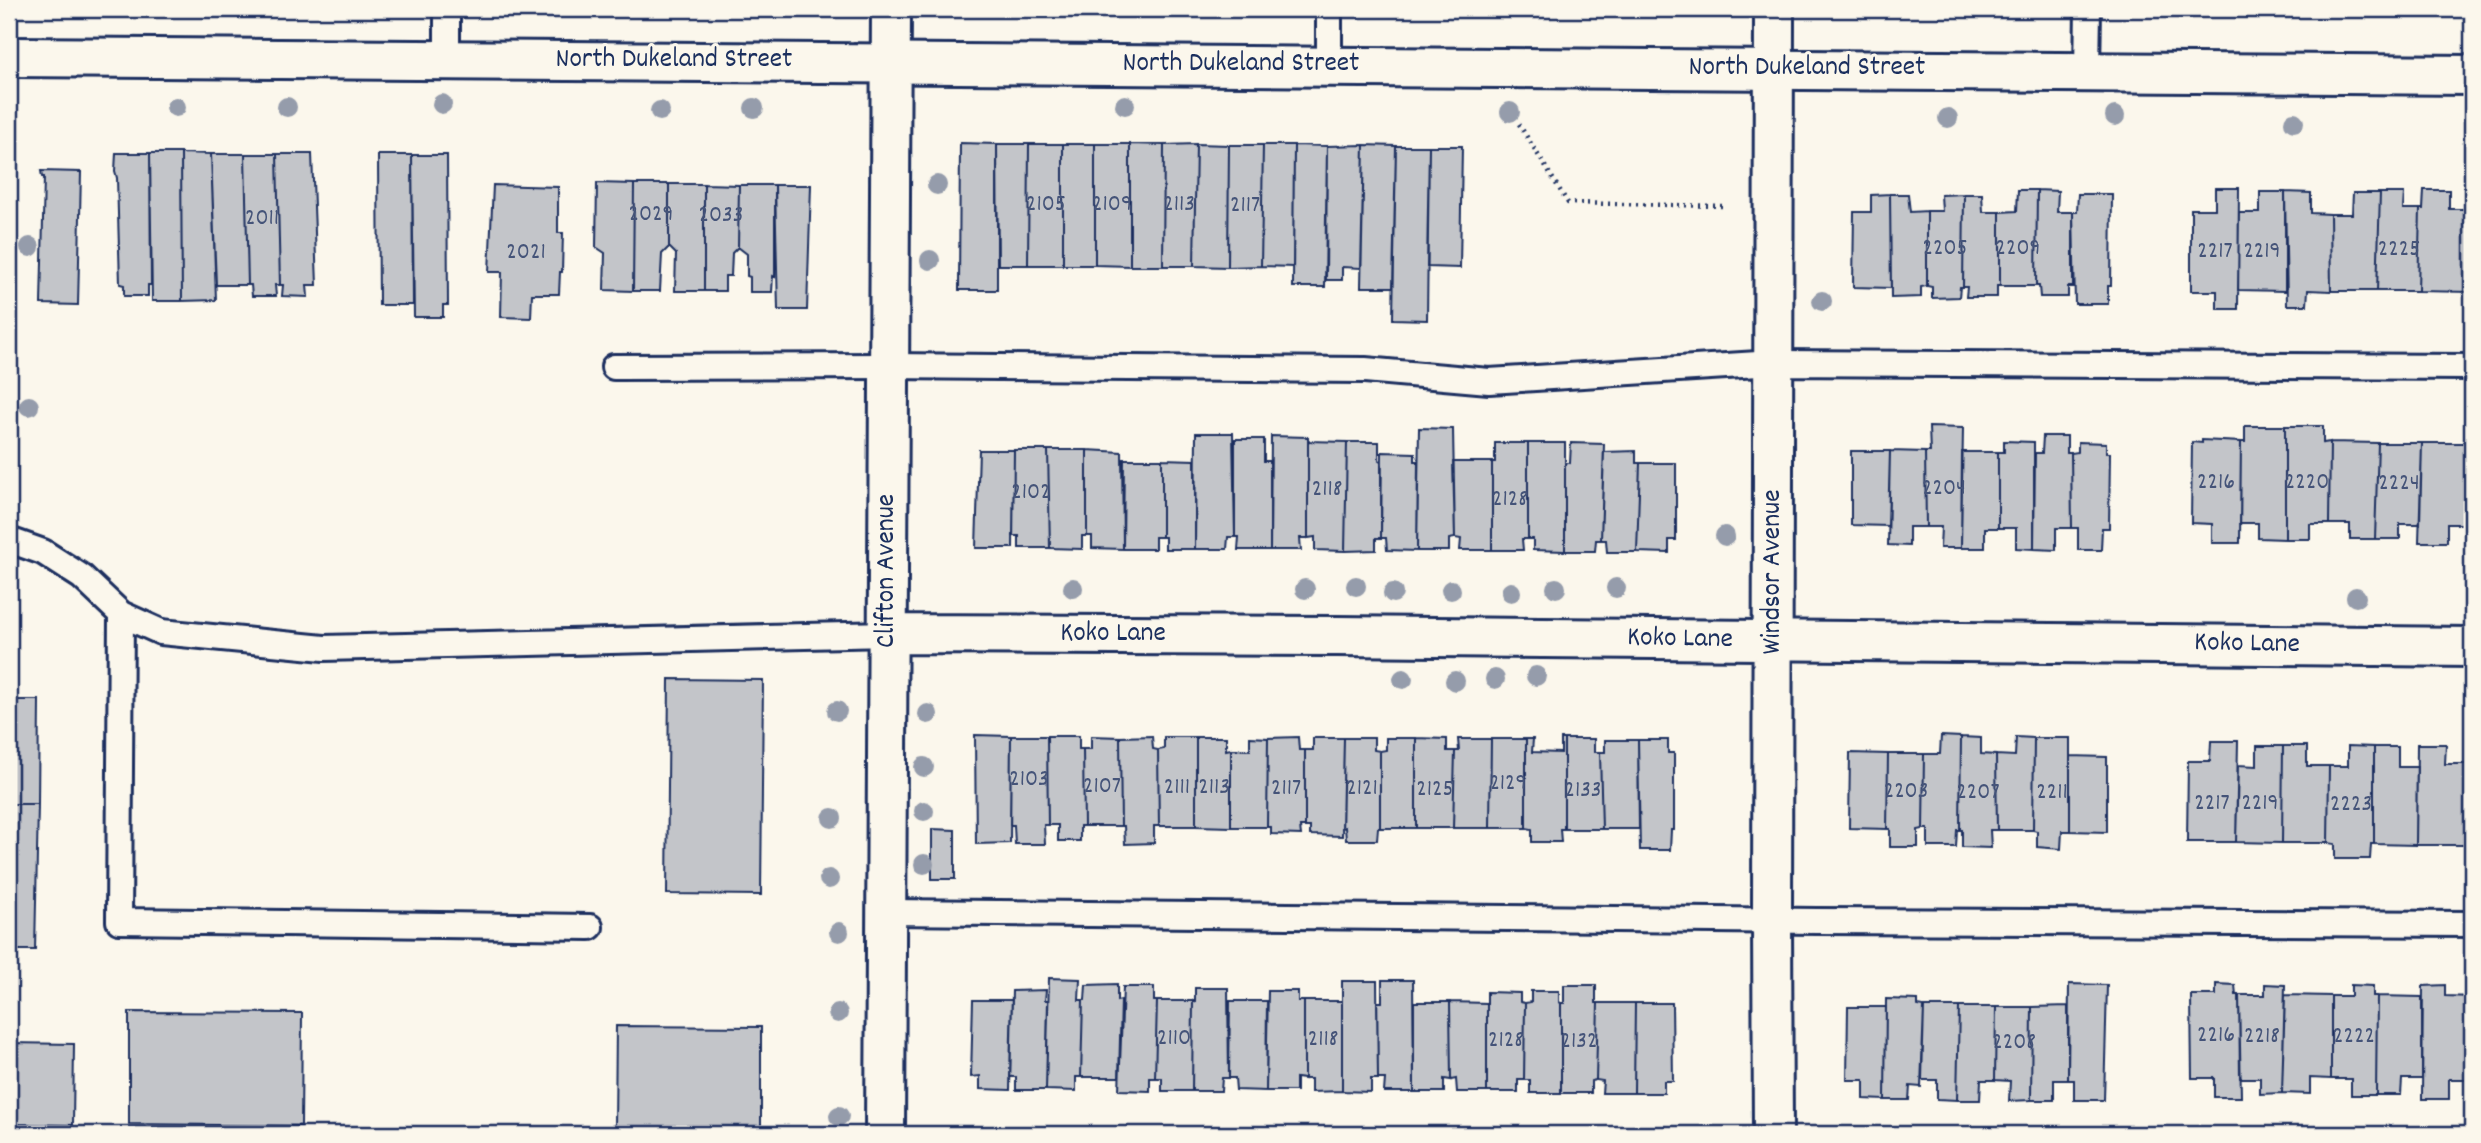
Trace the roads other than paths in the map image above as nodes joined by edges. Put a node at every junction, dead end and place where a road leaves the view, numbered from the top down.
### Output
1 (447, 9) edge
2 (891, 9) edge
3 (1329, 9) edge
4 (1774, 9) edge
5 (2088, 9) edge
6 (9, 57) edge
7 (447, 60) junction
8 (890, 62) junction
9 (1329, 65) junction
10 (1774, 68) junction
11 (2087, 71) junction
12 (2472, 75) edge
13 (1774, 363) junction
14 (889, 366) junction
15 (614, 367) dead end
16 (2472, 367) edge
17 (9, 540) edge
18 (121, 614) junction
19 (888, 634) junction
20 (1774, 640) junction
21 (2472, 647) edge
22 (886, 912) junction
23 (1772, 921) junction
24 (2472, 925) edge
25 (590, 927) dead end
26 (886, 1134) edge
27 (1773, 1134) edge

1 - 7 lane
2 - 8 street, Clifton Avenue
3 - 9 lane
4 - 10 street, Windsor Avenue
5 - 11 lane
6 - 7 street, North Dukeland Street
7 - 8 street, North Dukeland Street
8 - 9 street, North Dukeland Street
8 - 14 street, Clifton Avenue
9 - 10 street, North Dukeland Street
10 - 11 street, North Dukeland Street
10 - 13 street, Windsor Avenue
11 - 12 street, North Dukeland Street
13 - 14 lane
13 - 16 lane
13 - 20 street, Windsor Avenue
14 - 15 lane
14 - 19 street, Clifton Avenue
17 - 18 lane
18 - 19 lane
18 - 25 lane
19 - 20 street, Koko Lane
19 - 22 street, Clifton Avenue
20 - 21 street, Koko Lane
20 - 23 street, Windsor Avenue
22 - 23 lane
22 - 26 street, Clifton Avenue
23 - 24 lane
23 - 27 street, Windsor Avenue

